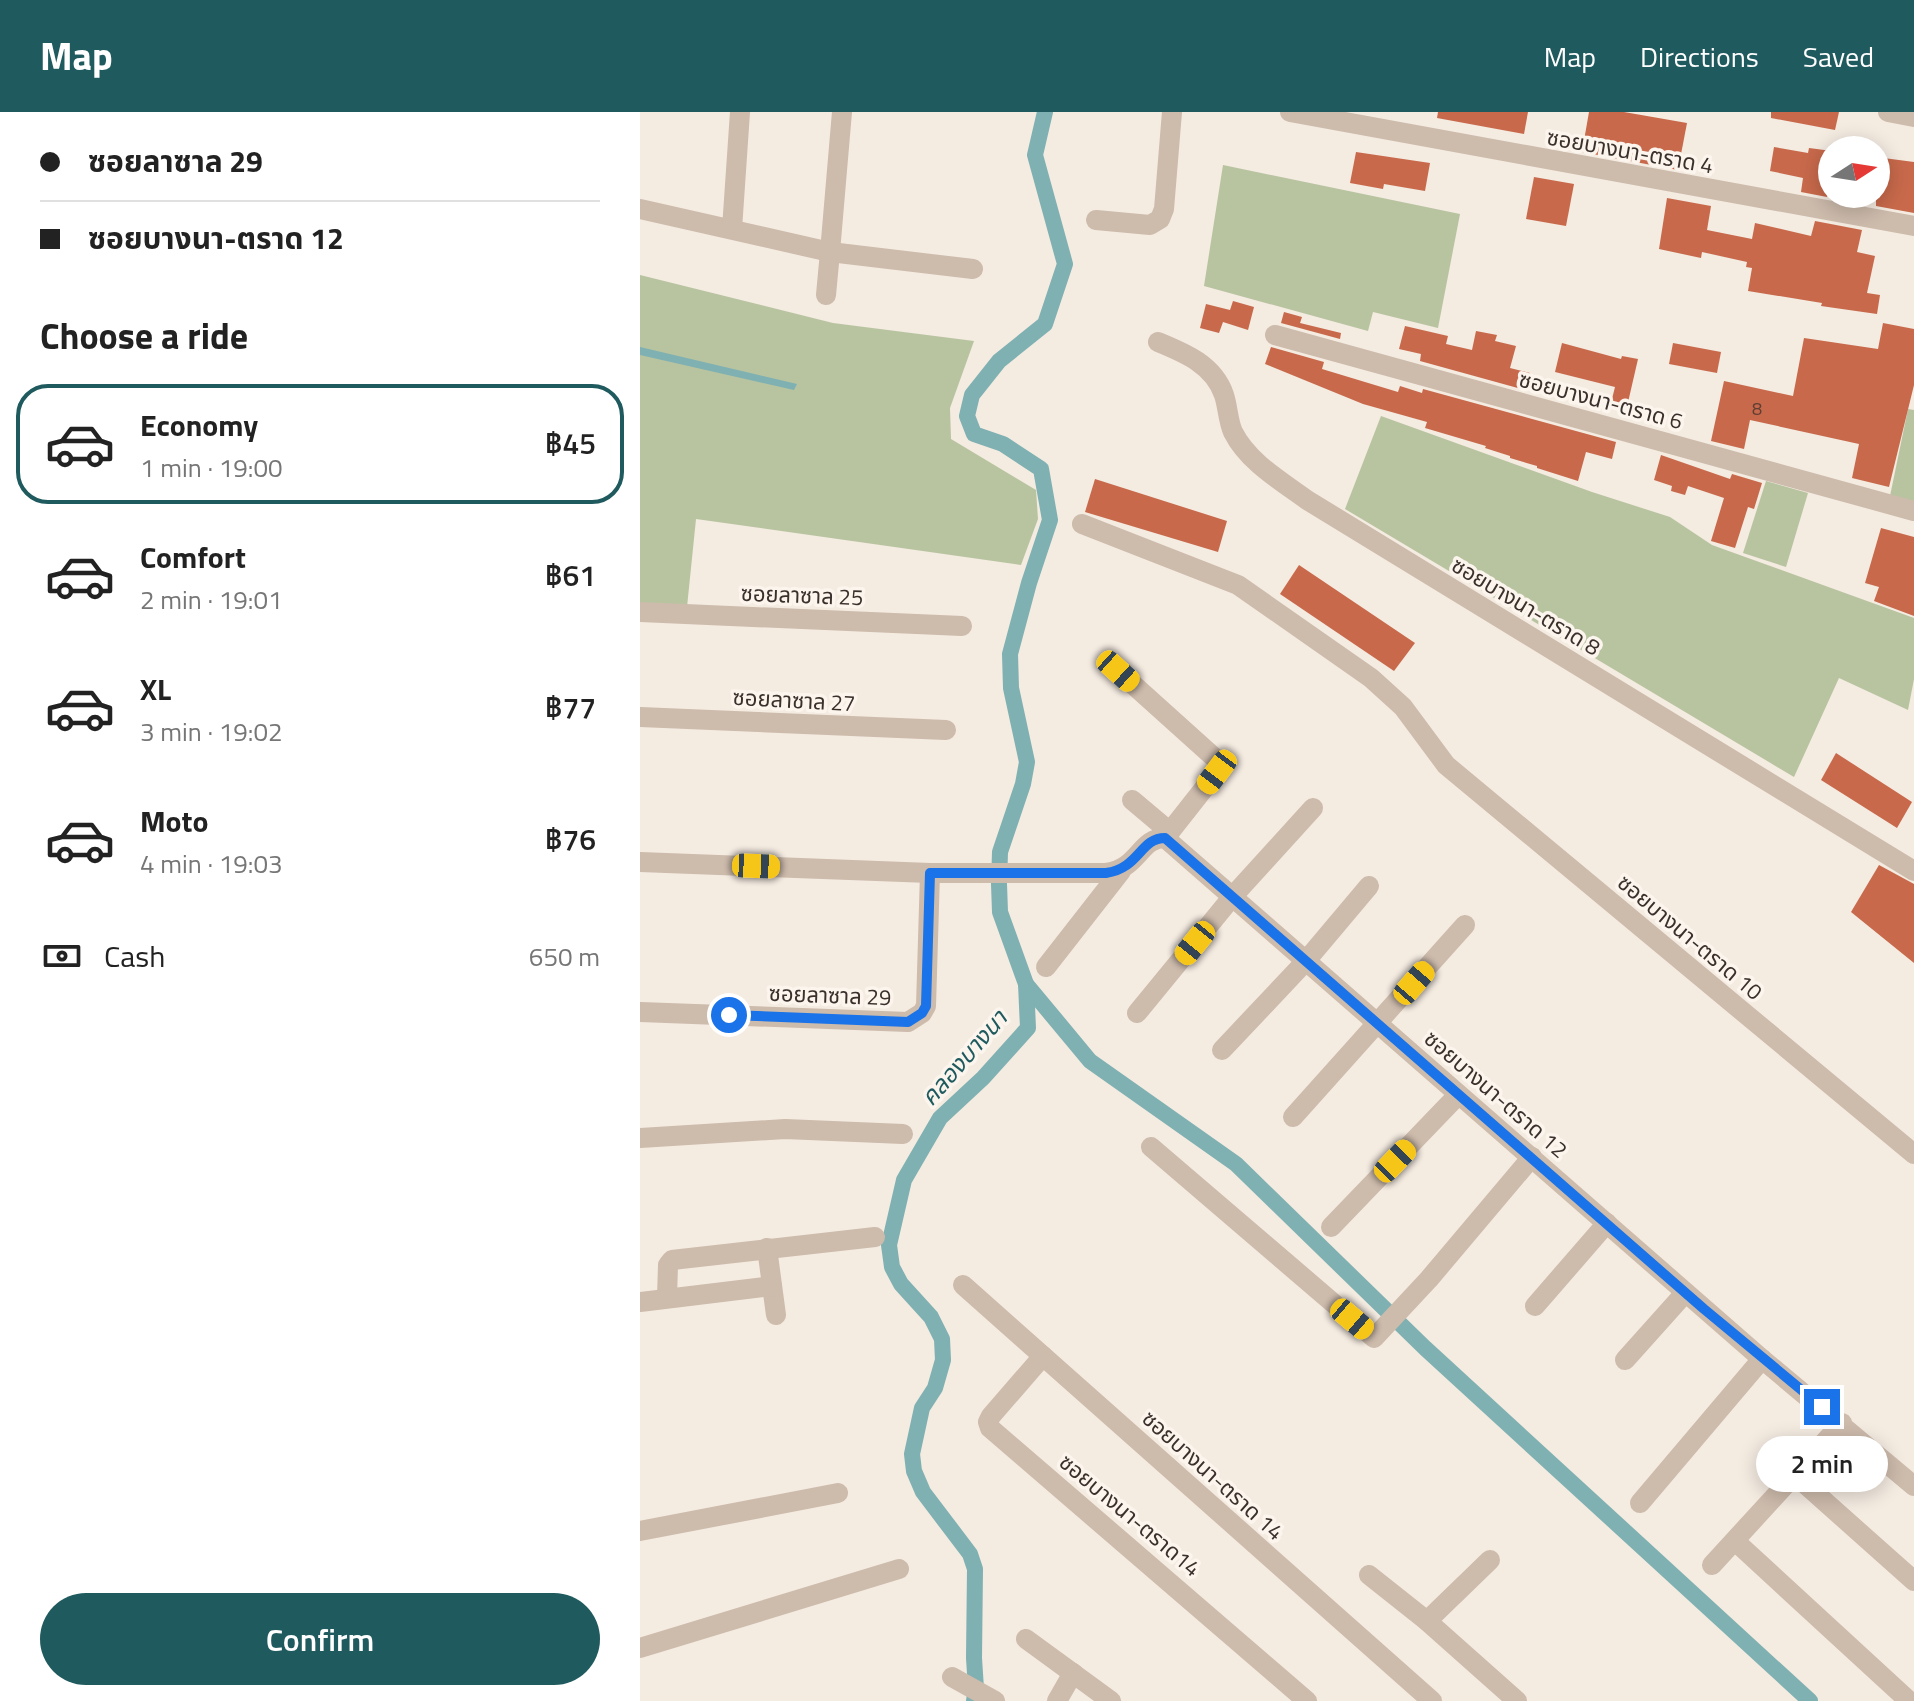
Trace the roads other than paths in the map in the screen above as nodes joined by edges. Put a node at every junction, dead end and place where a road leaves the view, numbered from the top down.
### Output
1 (740, 112) edge
2 (842, 112) edge
3 (1172, 112) edge
4 (1290, 112) edge
5 (1888, 112) edge
6 (1914, 117) edge
7 (640, 209) edge
8 (1096, 220) dead end
9 (1914, 226) edge
10 (732, 229) junction
11 (830, 252) junction
12 (973, 269) dead end
13 (826, 295) dead end
14 (1275, 335) dead end
15 (1158, 342) dead end
16 (1914, 511) edge
17 (1082, 524) dead end
18 (640, 612) edge
19 (962, 626) dead end
20 (1118, 671) dead end
21 (640, 717) edge
22 (946, 730) dead end
23 (1132, 800) dead end
24 (1313, 808) dead end
25 (1168, 835) junction
26 (640, 862) edge
27 (1121, 871) junction
28 (1914, 871) edge
29 (930, 873) junction
30 (1369, 886) dead end
31 (1233, 896) junction
32 (1465, 925) dead end
33 (1305, 962) junction
34 (1046, 967) dead end
35 (640, 1012) edge
36 (1137, 1013) dead end
37 (1378, 1024) junction
38 (1222, 1050) dead end
39 (1458, 1095) junction
40 (1293, 1117) dead end
41 (903, 1134) dead end
42 (640, 1138) edge
43 (1151, 1147) dead end
44 (1914, 1154) edge
45 (1532, 1157) junction
46 (1607, 1223) junction
47 (1331, 1227) dead end
48 (875, 1237) dead end
49 (767, 1248) junction
50 (963, 1285) dead end
51 (772, 1286) junction
52 (1685, 1293) junction
53 (667, 1298) junction
54 (640, 1302) edge
55 (1535, 1306) dead end
56 (776, 1315) dead end
57 (1043, 1356) junction
58 (1762, 1359) junction
59 (1625, 1360) dead end
60 (1842, 1423) junction
61 (1795, 1475) junction
62 (1914, 1486) edge
63 (838, 1493) dead end
64 (1640, 1503) dead end
65 (640, 1531) edge
66 (1735, 1541) junction
67 (1490, 1560) dead end
68 (1712, 1565) dead end
69 (899, 1569) dead end
70 (1369, 1575) dead end
71 (1914, 1581) edge
72 (1427, 1621) junction
73 (1026, 1639) dead end
74 (640, 1648) edge
75 (1073, 1673) junction
76 (952, 1677) dead end
77 (995, 1701) edge
78 (1057, 1701) edge
79 (1111, 1701) edge
80 (1307, 1701) edge
81 (1432, 1701) edge
82 (1517, 1701) edge
83 (1909, 1701) edge

1 - 10 street
2 - 11 street
3 - 8 street
4 - 9 street, ซอยบางนา-ตราด 4
5 - 6 street
7 - 10 street
10 - 11 street
11 - 12 street
11 - 13 street
14 - 16 street, ซอยบางนา-ตราด 6
15 - 28 street, ซอยบางนา-ตราด 8
17 - 44 street, ซอยบางนา-ตราด 10
18 - 19 street, ซอยลาซาล 25
20 - 25 street
21 - 22 street, ซอยลาซาล 27
23 - 25 street, ซอยบางนา-ตราด 12
24 - 31 street
25 - 27 street
25 - 31 street, ซอยบางนา-ตราด 12
26 - 29 street
27 - 29 street
27 - 34 street
29 - 35 street, ซอยลาซาล 29
30 - 33 street
31 - 33 street, ซอยบางนา-ตราด 12
31 - 36 street
32 - 37 street
33 - 37 street, ซอยบางนา-ตราด 12
33 - 38 street
37 - 39 street, ซอยบางนา-ตราด 12
37 - 40 street
39 - 45 street, ซอยบางนา-ตราด 12
39 - 47 street
41 - 42 street
43 - 45 street
45 - 46 street, ซอยบางนา-ตราด 12
46 - 52 street, ซอยบางนา-ตราด 12
46 - 55 street
48 - 49 street
49 - 51 street
49 - 53 street
50 - 57 street, ซอยบางนา-ตราด 14
51 - 53 street
51 - 56 street
52 - 58 street, ซอยบางนา-ตราด 12
52 - 59 street
53 - 54 street
57 - 80 street, ซอยบางนา-ตราด14
57 - 81 street, ซอยบางนา-ตราด 14
58 - 60 street, ซอยบางนา-ตราด 12
58 - 64 street
60 - 61 street
60 - 62 street, ซอยบางนา-ตราด 12
61 - 66 street
61 - 71 street
63 - 65 street
66 - 68 street
66 - 83 street
67 - 72 street
69 - 74 street
70 - 72 street
72 - 82 street
73 - 75 street
75 - 78 street
75 - 79 street
76 - 77 street

